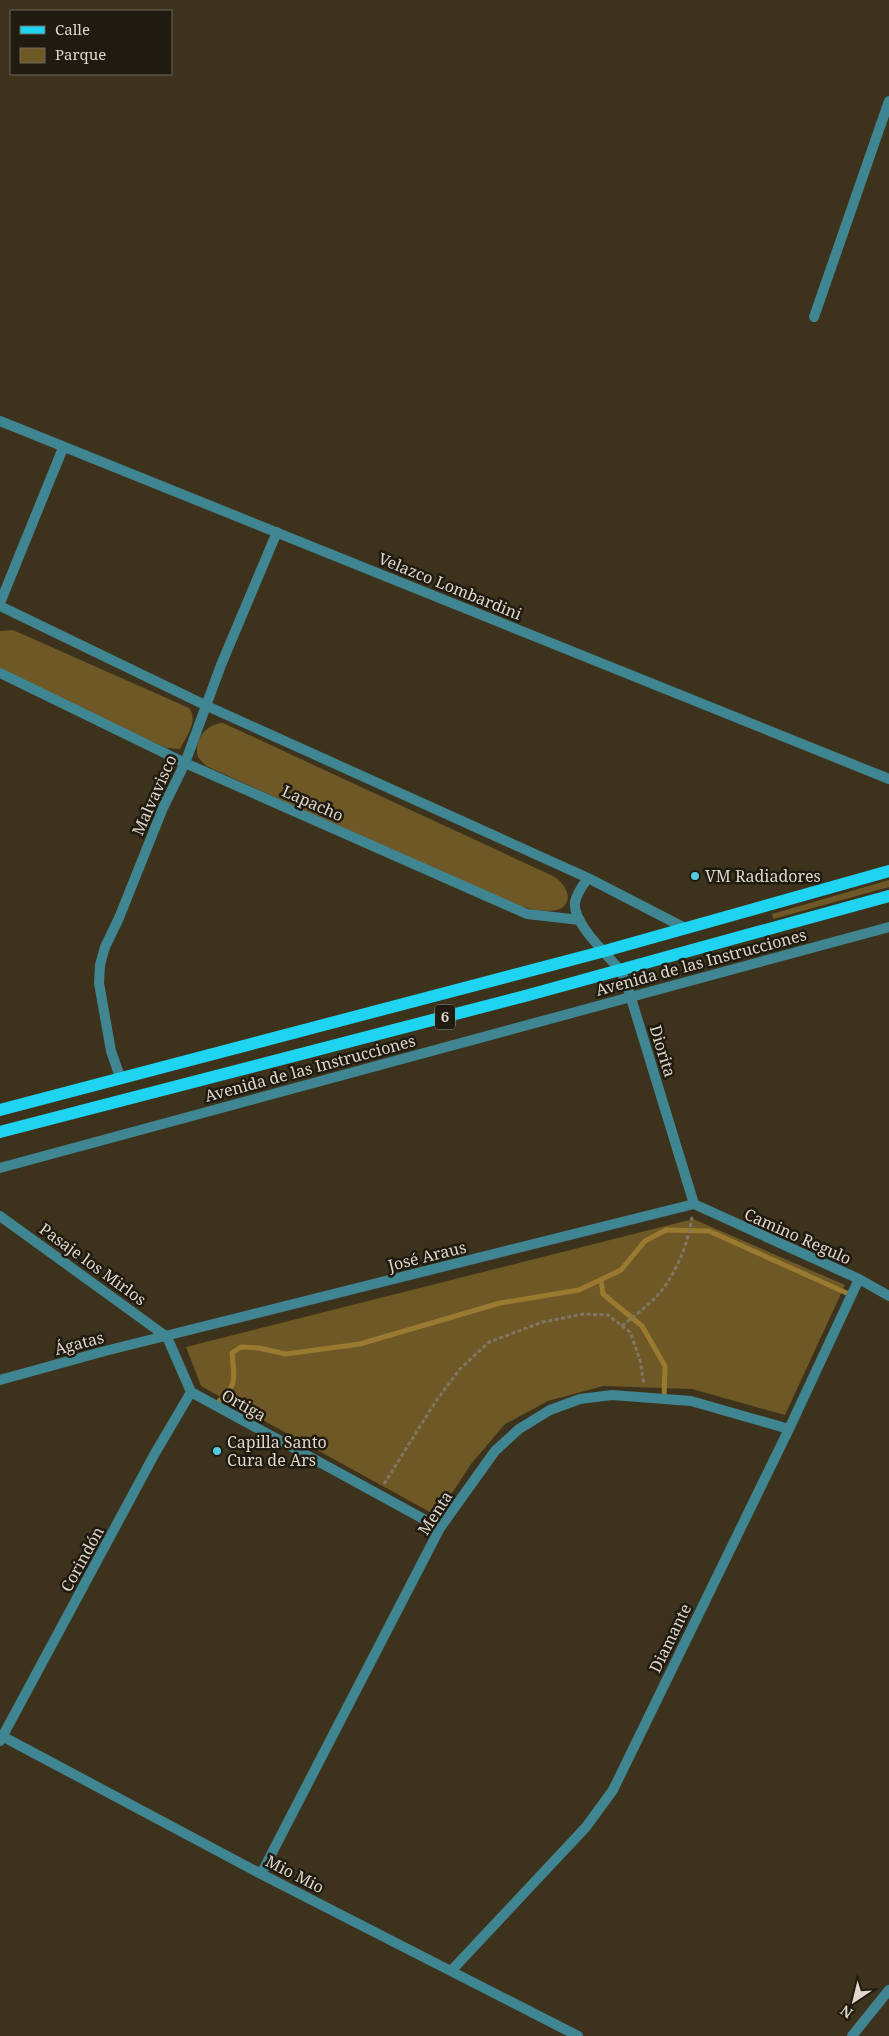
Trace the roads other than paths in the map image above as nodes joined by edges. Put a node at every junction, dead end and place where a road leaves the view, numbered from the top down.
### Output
1 (889, 101) edge
2 (814, 317) dead end
3 (0, 422) edge
4 (63, 448) junction
5 (277, 532) junction
6 (0, 605) edge
7 (0, 673) edge
8 (207, 706) junction
9 (185, 763) junction
10 (889, 779) edge
11 (889, 871) edge
12 (588, 878) junction
13 (889, 896) edge
14 (580, 920) junction
15 (889, 927) edge
16 (684, 928) junction
17 (602, 952) junction
18 (620, 970) junction
19 (631, 998) junction
20 (120, 1076) junction
21 (0, 1110) edge
22 (0, 1132) edge
23 (0, 1168) edge
24 (694, 1204) junction
25 (0, 1216) edge
26 (858, 1279) junction
27 (889, 1296) edge
28 (168, 1337) junction
29 (0, 1380) edge
30 (191, 1392) junction
31 (789, 1429) junction
32 (440, 1528) junction
33 (1, 1737) edge
34 (262, 1874) junction
35 (451, 1971) junction
36 (889, 1990) edge
37 (578, 2036) edge
38 (852, 2036) edge

1 - 2 street
3 - 4 street, Velazco Lombardini
4 - 5 street, Velazco Lombardini
4 - 6 street
5 - 8 street, Malvavisco
5 - 10 street, Velazco Lombardini
6 - 8 street
7 - 9 street, Lapacho
8 - 9 street, Malvavisco
8 - 12 street
9 - 14 street, Lapacho
9 - 20 street, Malvavisco
11 - 16 main road, 6
12 - 14 street
12 - 16 street
13 - 18 main road, Avenida de las Instrucciones / 6
14 - 17 street, Diorita
15 - 19 street, Avenida de las Instrucciones
16 - 17 main road, 6
17 - 18 street, Diorita
17 - 20 main road, 6
18 - 19 street, Diorita
18 - 22 main road, Avenida de las Instrucciones / 6
19 - 23 street, Avenida de las Instrucciones
19 - 24 street, Diorita
20 - 21 main road, 6
24 - 26 street, Camino Regulo
24 - 28 street, José Araus
25 - 28 street, Pasaje los Mirlos
26 - 27 street, Camino Regulo
26 - 31 street, Diamante
28 - 29 street, Ágatas
28 - 30 street
30 - 32 street, Ortiga
30 - 33 street, Corindón
31 - 32 street, Menta
31 - 35 street, Diamante
32 - 34 street, Menta
33 - 34 street, Mio Mio
34 - 35 street, Mio Mio
35 - 37 street, Mio Mio
36 - 38 street

